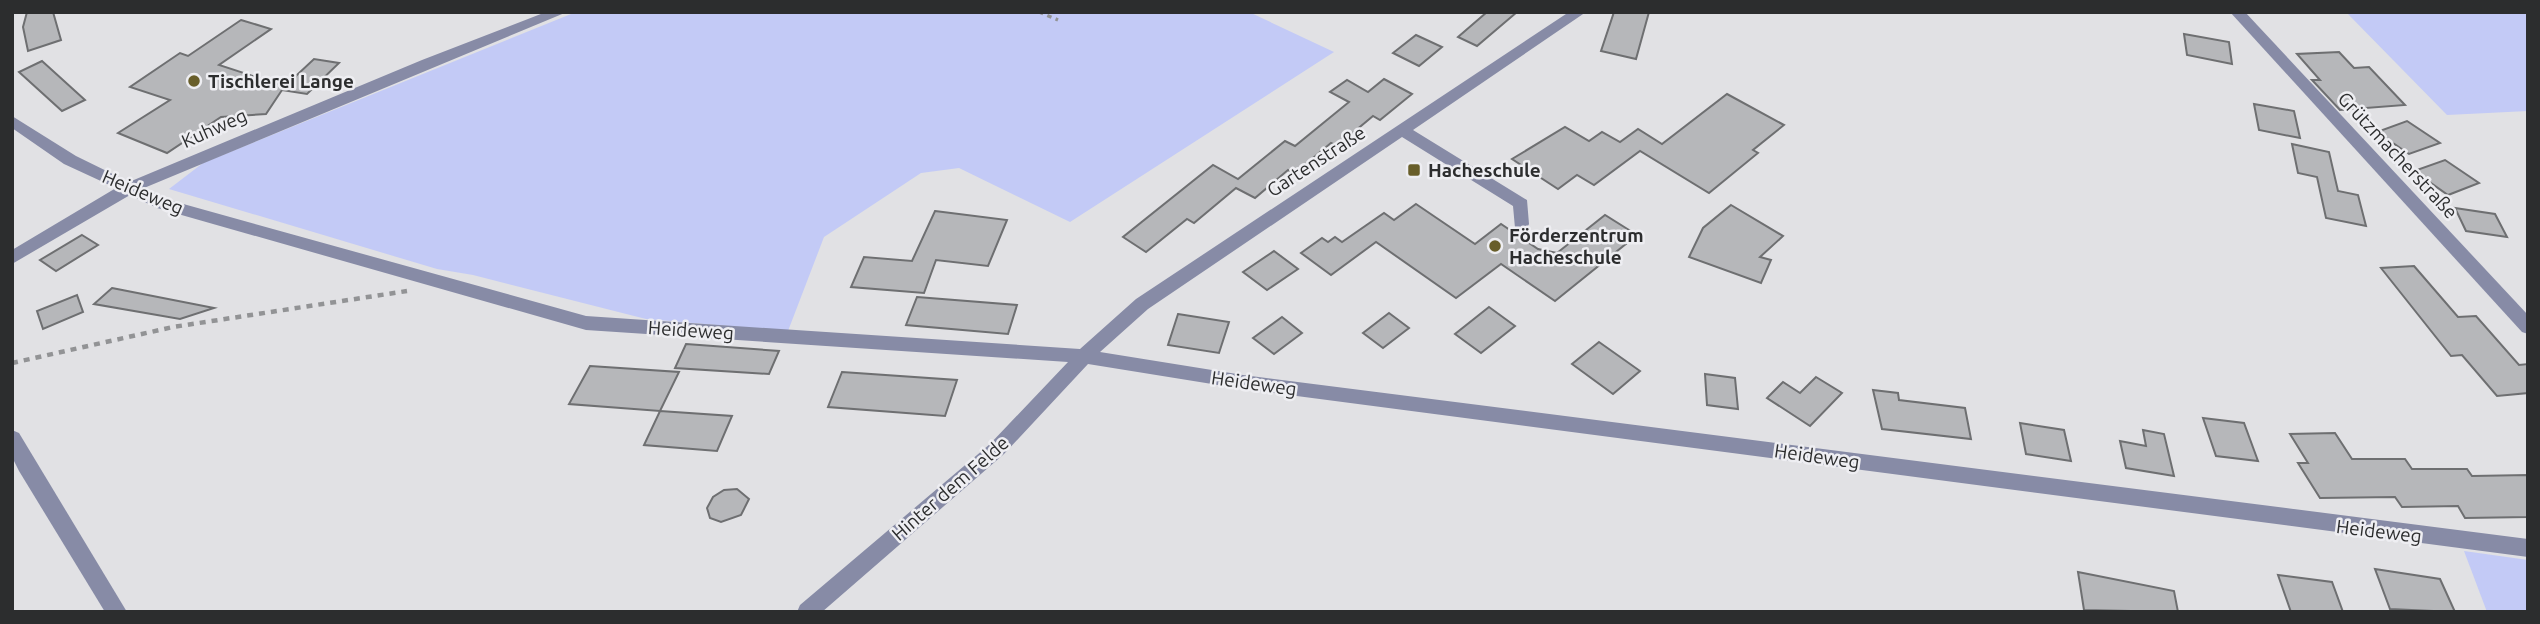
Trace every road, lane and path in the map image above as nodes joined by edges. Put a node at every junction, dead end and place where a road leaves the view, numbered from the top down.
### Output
1 (560, 12) edge
2 (1039, 12) edge
3 (1579, 12) edge
4 (2237, 12) edge
5 (1058, 20) dead end
6 (12, 121) edge
7 (1402, 130) junction
8 (130, 188) junction
9 (1521, 224) dead end
10 (12, 258) edge
11 (444, 285) junction
12 (2528, 327) edge
13 (1084, 356) junction
14 (12, 363) edge
15 (12, 438) edge
16 (2528, 548) edge
17 (117, 612) edge
18 (807, 612) edge

1 - 8 street, Kuhweg
2 - 5 path
3 - 7 street, Gartenstraße
4 - 12 street, Grützmacherstraße
6 - 8 street, Heideweg
7 - 9 street
7 - 13 street, Gartenstraße
8 - 10 street, Kuhweg
8 - 11 street, Heideweg
11 - 13 street, Heideweg
11 - 14 path
13 - 16 street, Heideweg
13 - 18 street, Hinter dem Felde
15 - 17 street

